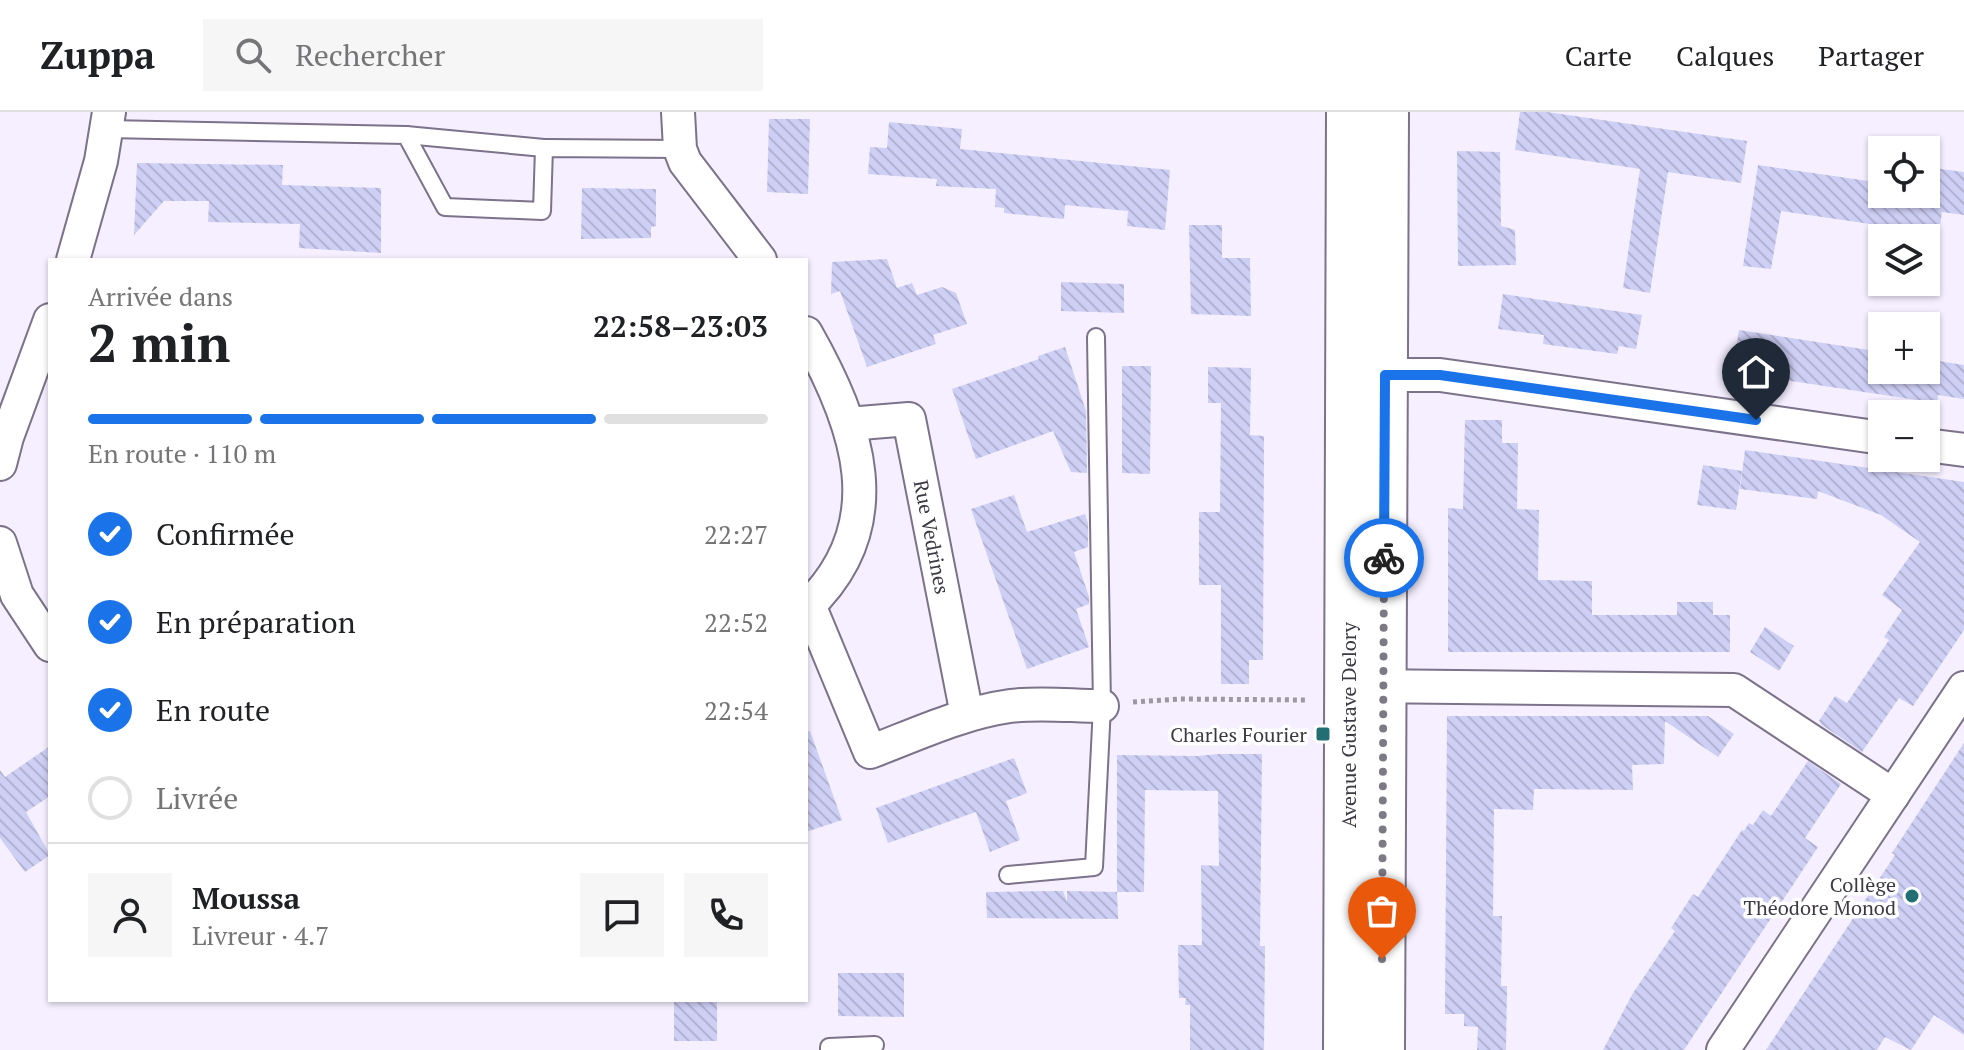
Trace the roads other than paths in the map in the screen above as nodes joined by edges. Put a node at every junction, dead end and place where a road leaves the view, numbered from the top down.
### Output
1 (678, 112) edge
2 (1349, 112) edge
3 (1386, 112) edge
4 (108, 121) edge
5 (406, 135) junction
6 (544, 148) junction
7 (680, 149) junction
8 (74, 258) edge
9 (758, 258) edge
10 (48, 325) edge
11 (808, 337) edge
12 (1096, 337) dead end
13 (1367, 374) junction
14 (848, 424) junction
15 (1868, 436) edge
16 (1940, 447) edge
17 (1964, 450) edge
18 (0, 464) edge
19 (0, 543) edge
20 (808, 607) edge
21 (48, 642) edge
22 (1964, 688) edge
23 (1360, 691) junction
24 (1102, 706) junction
25 (967, 715) junction
26 (1893, 795) junction
27 (1008, 875) dead end
28 (875, 1045) dead end
29 (829, 1050) edge
30 (1346, 1050) edge
31 (1382, 1050) edge
32 (1723, 1050) edge

1 - 7 street
2 - 13 main road, Avenue Gustave Delory
3 - 13 main road, Avenue Gustave Delory
4 - 5 lane
4 - 8 street
5 - 6 lane
5 - 6 lane
6 - 7 lane
7 - 9 street
10 - 18 street
11 - 14 street
12 - 24 lane
13 - 15 street
13 - 23 main road, Avenue Gustave Delory
14 - 20 street
14 - 25 street, Rue Vedrines
16 - 17 street
19 - 21 street
20 - 25 street
22 - 26 street
23 - 26 street
23 - 30 main road, Avenue Gustave Delory
23 - 31 main road, Avenue Gustave Delory
24 - 25 street
24 - 27 lane
26 - 32 street
28 - 29 lane

